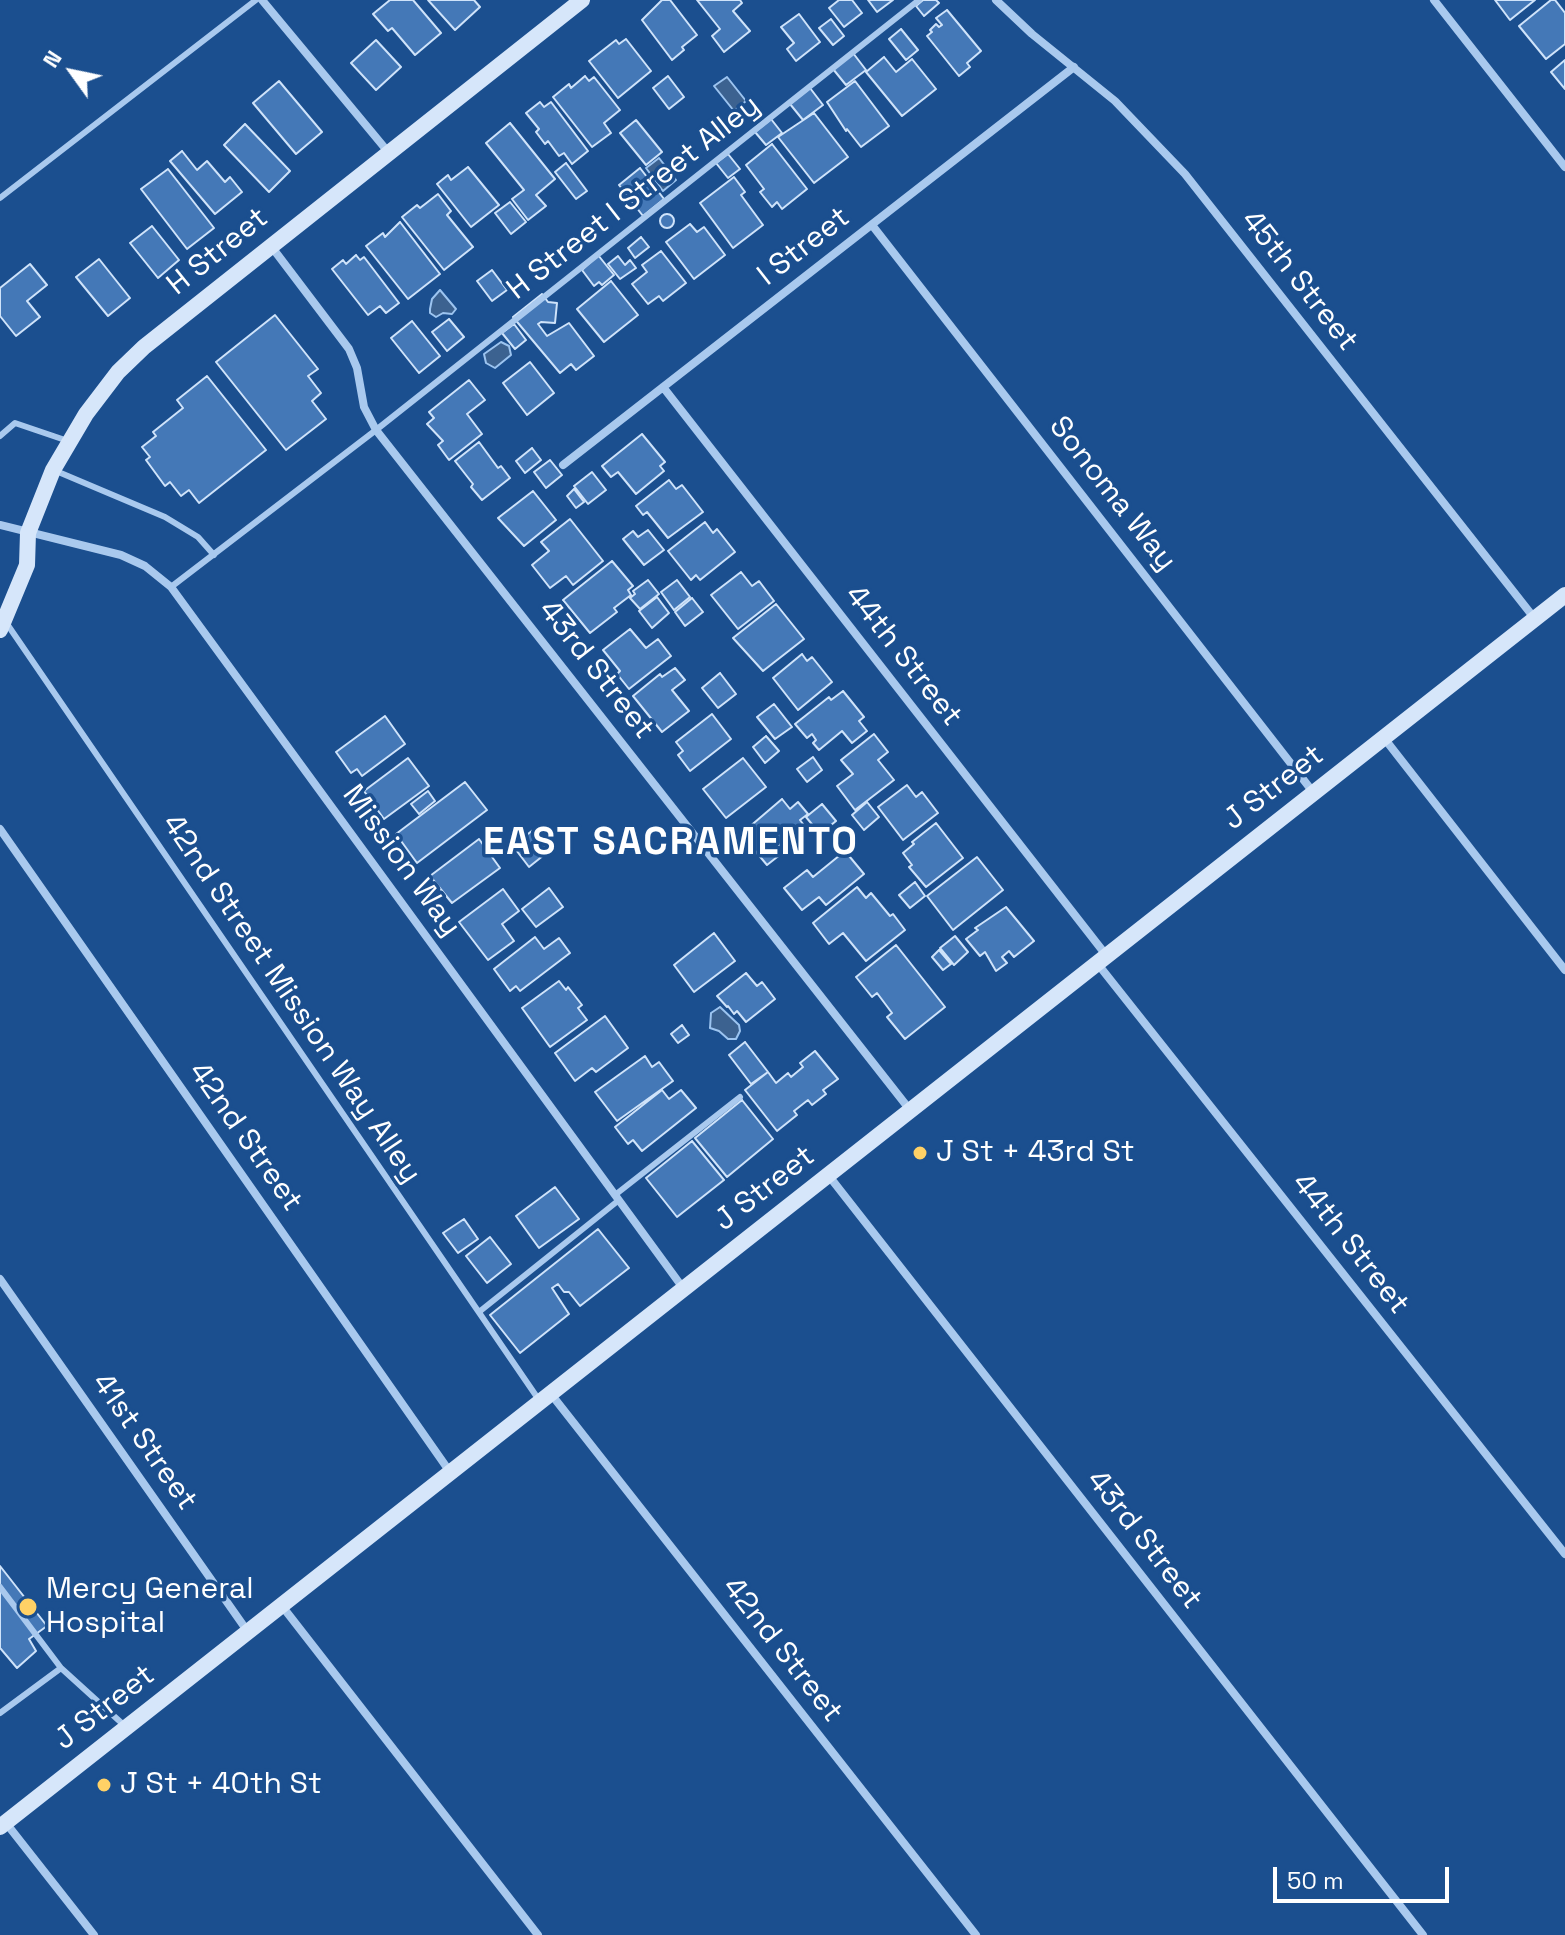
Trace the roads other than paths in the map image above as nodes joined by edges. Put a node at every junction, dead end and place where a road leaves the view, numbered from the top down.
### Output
1 (256, 0) edge
2 (262, 0) edge
3 (582, 0) edge
4 (919, 0) edge
5 (996, 0) edge
6 (1434, 0) edge
7 (1074, 67) junction
8 (389, 153) junction
9 (1565, 167) edge
10 (0, 198) edge
11 (872, 225) junction
12 (271, 246) junction
13 (663, 387) junction
14 (376, 430) junction
15 (0, 436) edge
16 (68, 441) junction
17 (563, 465) dead end
18 (53, 470) junction
19 (0, 525) edge
20 (28, 533) junction
21 (214, 555) junction
22 (171, 587) junction
23 (1565, 595) edge
24 (1535, 619) junction
25 (3, 626) edge
26 (1384, 738) junction
27 (1314, 793) junction
28 (0, 829) edge
29 (1101, 959) junction
30 (1565, 970) edge
31 (740, 1097) dead end
32 (910, 1110) junction
33 (828, 1175) junction
34 (617, 1198) junction
35 (0, 1279) edge
36 (684, 1289) junction
37 (479, 1312) junction
38 (546, 1398) junction
39 (450, 1472) junction
40 (1565, 1554) edge
41 (0, 1587) edge
42 (281, 1605) junction
43 (248, 1632) junction
44 (61, 1668) junction
45 (0, 1713) edge
46 (126, 1727) junction
47 (3, 1824) edge
48 (94, 1935) edge
49 (538, 1935) edge
50 (976, 1935) edge
51 (1423, 1935) edge

1 - 10 lane
2 - 8 street
3 - 8 main road, H Street
4 - 14 lane, H Street I Street Alley
5 - 7 street, 45th Street
6 - 9 street
7 - 11 street, I Street
7 - 24 street, 45th Street
8 - 12 main road, H Street
11 - 13 street, I Street
11 - 27 street, Sonoma Way
12 - 14 street, 43rd Street
12 - 16 main road, H Street
13 - 17 street, I Street
13 - 29 street, 44th Street
14 - 21 lane, H Street I Street Alley
14 - 32 street, 43rd Street
15 - 16 lane
16 - 18 main road, H Street
18 - 20 main road, H Street
18 - 21 lane
19 - 20 street
20 - 22 street, Mission Way
20 - 25 main road, H Street
21 - 22 lane, H Street I Street Alley
22 - 34 street, Mission Way
23 - 24 main road, J Street
24 - 26 main road, J Street
25 - 37 lane, 42nd Street Mission Way Alley
26 - 27 main road, J Street
26 - 30 street
27 - 29 main road, J Street
28 - 39 street, 42nd Street
29 - 32 main road, J Street
29 - 40 street, 44th Street
31 - 34 lane
32 - 33 main road, J Street
33 - 36 main road, J Street
33 - 51 street, 43rd Street
34 - 36 street, Mission Way
34 - 37 lane
35 - 43 street, 41st Street
36 - 38 main road, J Street
37 - 38 lane, 42nd Street Mission Way Alley
38 - 39 main road, J Street
38 - 50 street, 42nd Street
39 - 42 main road, J Street
41 - 44 lane
42 - 43 main road, J Street
42 - 49 street
43 - 46 main road, J Street
44 - 45 lane
44 - 46 lane
46 - 47 main road, J Street
47 - 48 street

